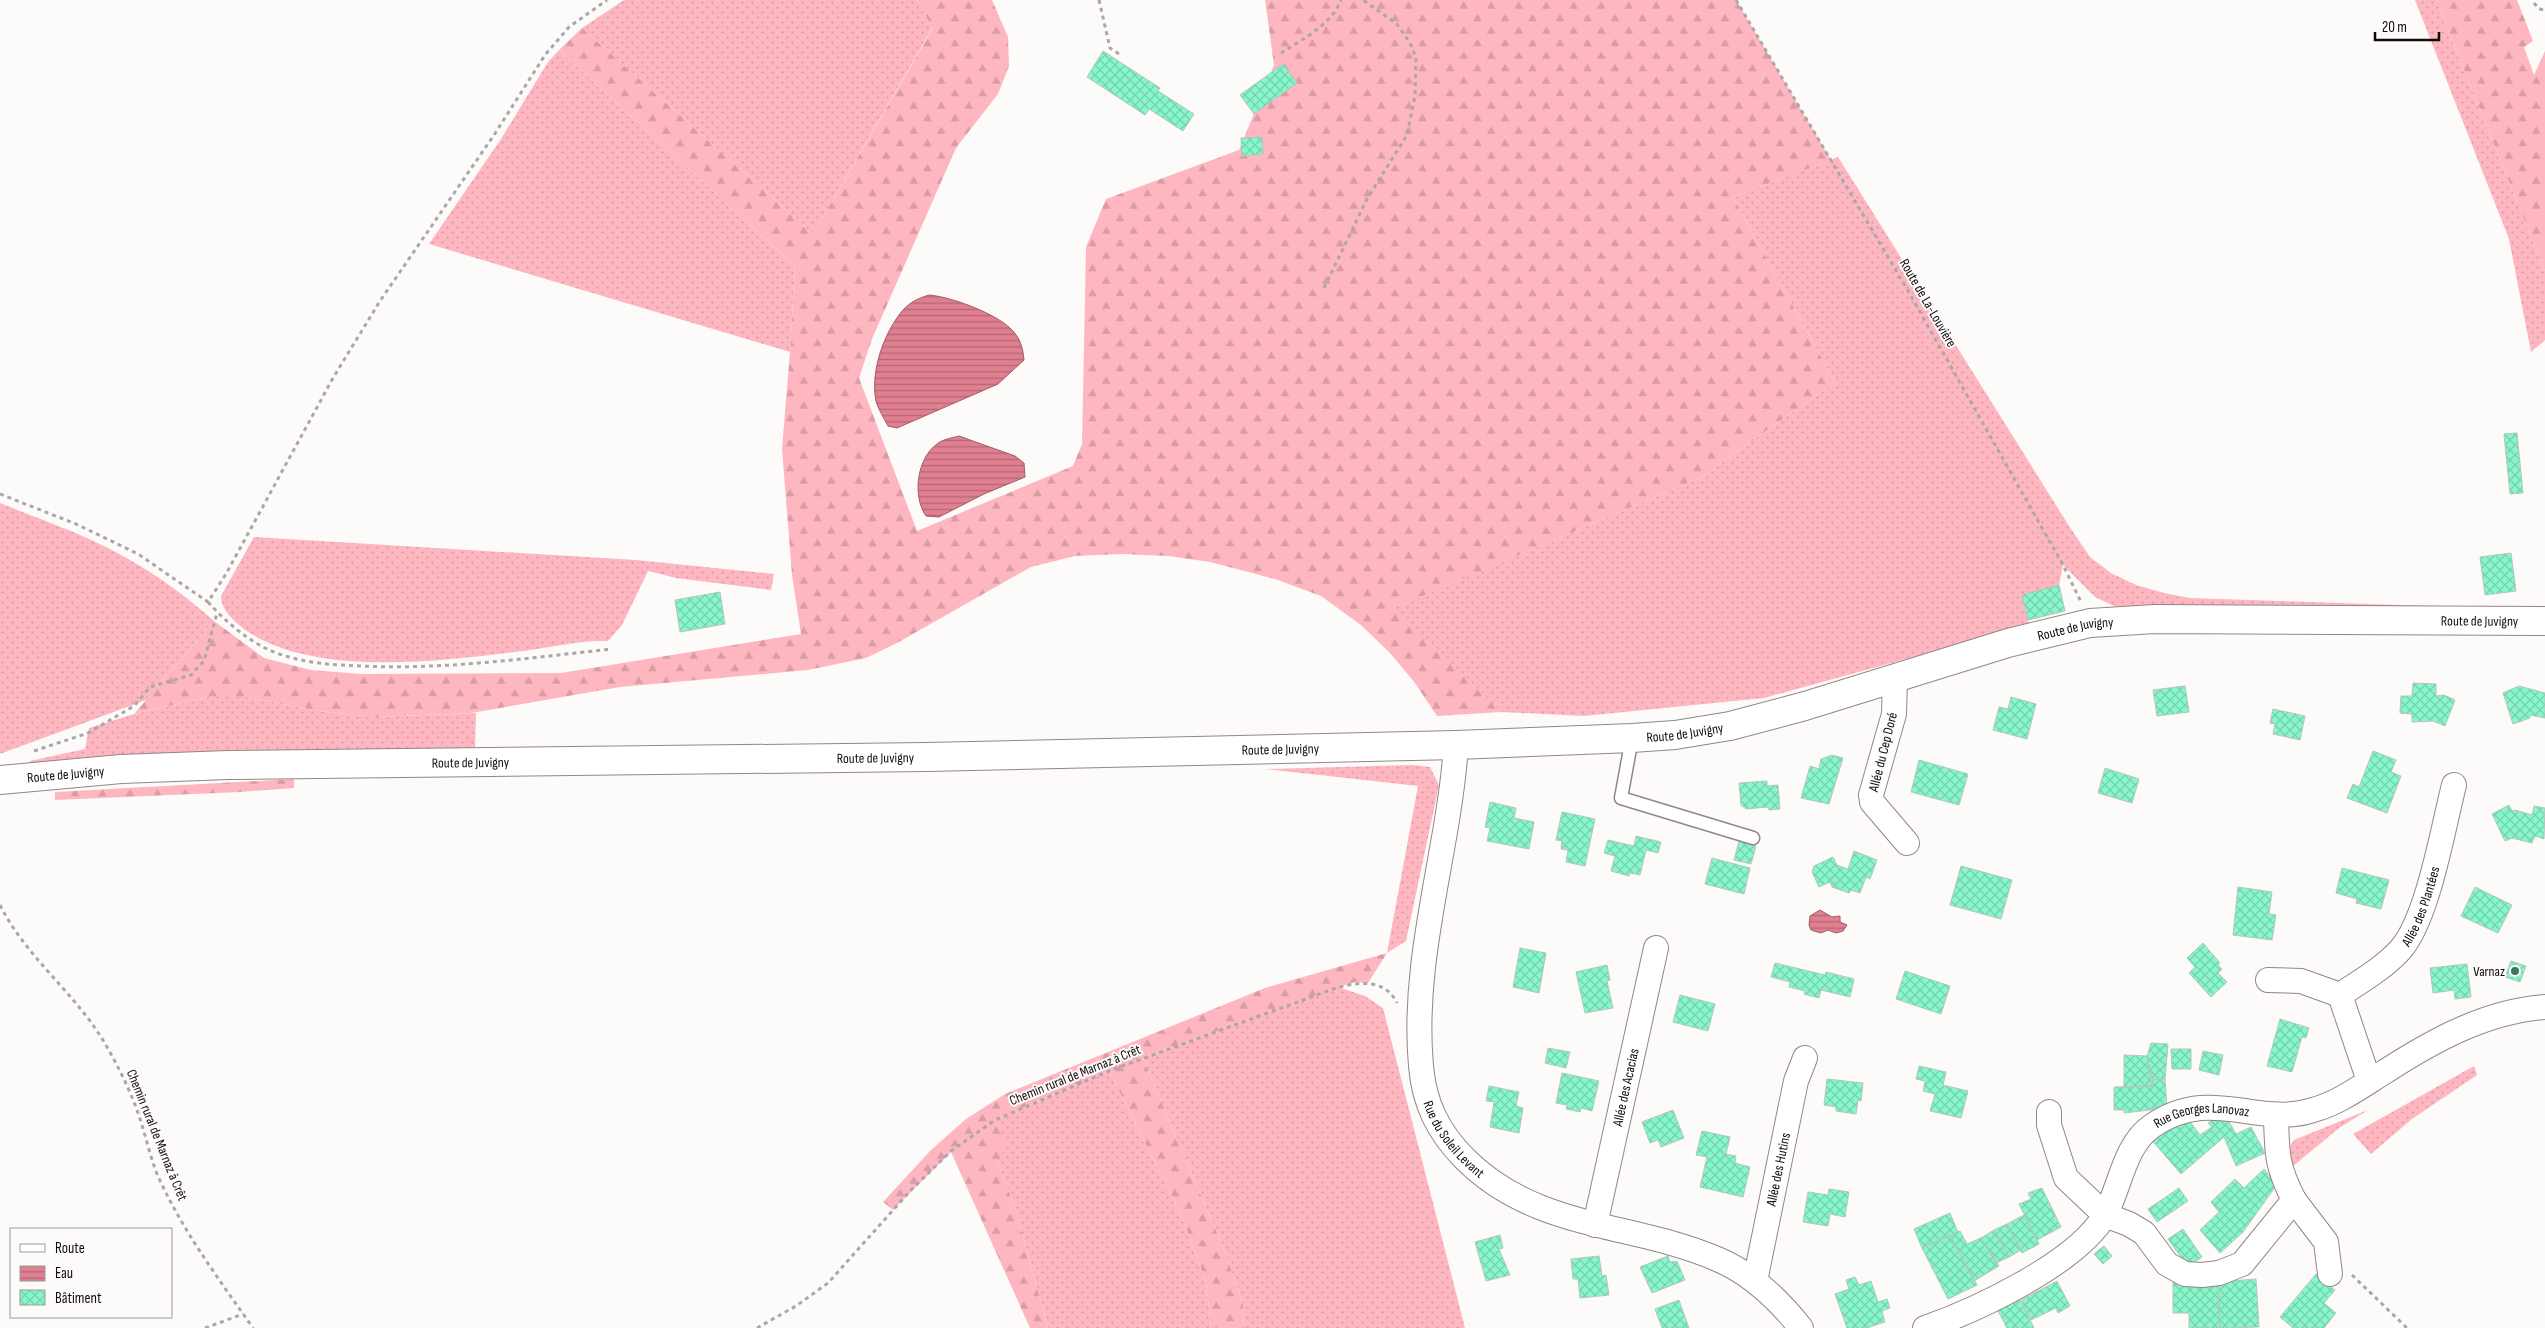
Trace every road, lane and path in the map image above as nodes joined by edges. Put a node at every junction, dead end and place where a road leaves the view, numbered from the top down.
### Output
1 (607, 0) edge
2 (1099, 0) edge
3 (1341, 0) edge
4 (1363, 0) edge
5 (1736, 0) edge
6 (2534, 3) dead end
7 (2545, 10) edge
8 (1281, 53) dead end
9 (1119, 54) dead end
10 (1324, 288) dead end
11 (0, 494) edge
12 (208, 602) junction
13 (217, 613) junction
14 (2545, 621) edge
15 (2090, 623) junction
16 (612, 649) dead end
17 (1896, 678) junction
18 (88, 733) dead end
19 (1632, 738) junction
20 (1456, 745) junction
21 (0, 780) edge
22 (2454, 785) dead end
23 (1753, 838) dead end
24 (1907, 843) dead end
25 (0, 905) edge
26 (1656, 948) dead end
27 (2268, 980) dead end
28 (2340, 995) junction
29 (2545, 1007) edge
30 (1398, 1010) dead end
31 (1805, 1058) dead end
32 (2369, 1081) junction
33 (2049, 1112) dead end
34 (2276, 1114) junction
35 (2294, 1200) junction
36 (2105, 1215) junction
37 (1595, 1225) junction
38 (2326, 1242) junction
39 (2330, 1274) dead end
40 (1755, 1281) junction
41 (243, 1314) junction
42 (205, 1328) edge
43 (253, 1328) edge
44 (757, 1328) edge
45 (1801, 1328) edge
46 (1925, 1328) edge
47 (2407, 1328) edge

1 - 12 path
2 - 9 path
3 - 8 path
4 - 10 path
5 - 15 path, Route de La-Louvière
6 - 7 path
11 - 12 path
12 - 13 path
13 - 16 path
13 - 18 path
14 - 15 street, Route de Juvigny
15 - 17 street, Route de Juvigny
17 - 19 street, Route de Juvigny
17 - 24 street, Allée du Cep Doré
19 - 20 street, Route de Juvigny
19 - 23 lane
20 - 21 street, Route de Juvigny
20 - 37 street, Rue du Soleil Levant
22 - 28 street, Allée des Plantées
25 - 41 path, Chemin rural de Marnaz à Crêt
26 - 37 street, Allée des Acacias
27 - 28 street
28 - 32 street
29 - 32 street, Rue Georges Lanovaz
30 - 44 path, Chemin rural de Marnaz à Crêt
31 - 40 street, Allée des Hutins
32 - 34 street, Rue Georges Lanovaz
33 - 36 street
34 - 35 street
34 - 36 street, Rue Georges Lanovaz
35 - 36 street
35 - 38 street
36 - 46 street, Rue Georges Lanovaz
37 - 40 street, Rue du Soleil Levant
38 - 39 street
38 - 47 path
40 - 45 street, Rue du Soleil Levant
41 - 42 path
41 - 43 path, Chemin rural de Marnaz à Crêt

